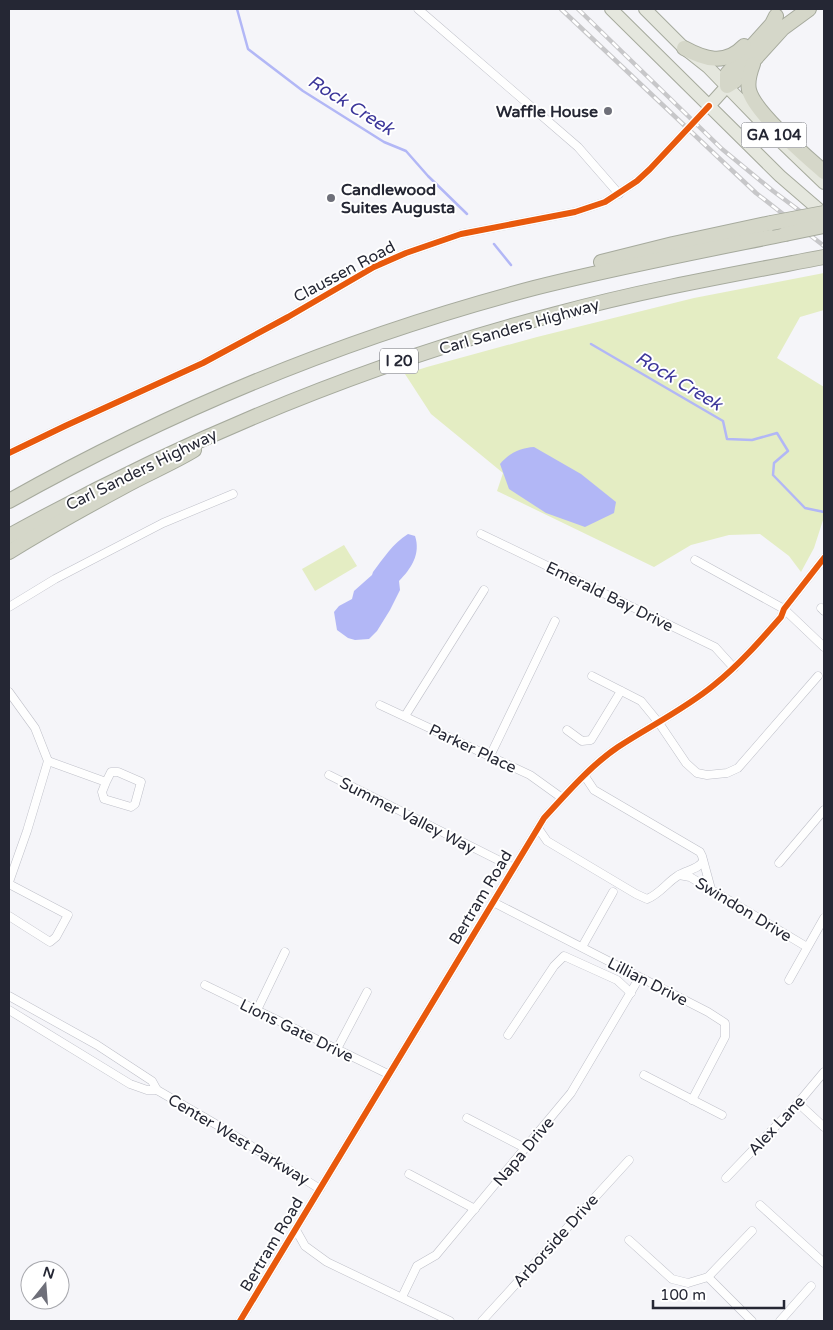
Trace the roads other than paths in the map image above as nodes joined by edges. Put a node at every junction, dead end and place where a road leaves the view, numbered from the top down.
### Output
1 (418, 9) edge
2 (612, 9) edge
3 (645, 9) edge
4 (654, 9) edge
5 (809, 9) edge
6 (780, 12) edge
7 (684, 48) joint
8 (758, 56) junction
9 (704, 62) junction
10 (726, 86) junction
11 (709, 106) junction
12 (824, 172) edge
13 (824, 182) edge
14 (619, 194) junction
15 (824, 213) edge
16 (824, 226) edge
17 (819, 258) edge
18 (532, 289) junction
19 (239, 422) junction
20 (9, 453) edge
21 (233, 494) dead end
22 (9, 501) edge
23 (481, 534) dead end
24 (9, 536) edge
25 (9, 552) edge
26 (824, 558) edge
27 (695, 560) dead end
28 (484, 590) dead end
29 (9, 607) edge
30 (784, 609) junction
31 (555, 621) dead end
32 (824, 647) edge
33 (734, 668) junction
34 (592, 676) dead end
35 (818, 676) dead end
36 (621, 691) junction
37 (9, 692) edge
38 (380, 704) dead end
39 (405, 716) junction
40 (659, 723) junction
41 (567, 730) dead end
42 (490, 756) junction
43 (48, 761) junction
44 (329, 775) dead end
45 (584, 775) junction
46 (106, 782) junction
47 (562, 798) junction
48 (824, 810) edge
49 (538, 828) junction
50 (703, 861) junction
51 (779, 862) dead end
52 (514, 868) junction
53 (679, 875) junction
54 (9, 883) edge
55 (711, 889) junction
56 (614, 892) dead end
57 (494, 902) junction
58 (9, 916) edge
59 (824, 918) edge
60 (582, 947) junction
61 (807, 947) junction
62 (285, 952) dead end
63 (789, 980) dead end
64 (205, 986) dead end
65 (367, 992) dead end
66 (9, 996) edge
67 (9, 1010) edge
68 (257, 1010) junction
69 (508, 1035) dead end
70 (337, 1049) junction
71 (824, 1072) edge
72 (388, 1074) junction
73 (644, 1075) dead end
74 (157, 1090) junction
75 (692, 1100) junction
76 (798, 1103) junction
77 (722, 1115) dead end
78 (467, 1118) dead end
79 (824, 1126) edge
80 (525, 1148) junction
81 (629, 1160) dead end
82 (409, 1174) dead end
83 (726, 1178) dead end
84 (320, 1189) junction
85 (760, 1205) dead end
86 (475, 1209) junction
87 (296, 1230) junction
88 (752, 1231) dead end
89 (629, 1240) dead end
90 (824, 1263) edge
91 (708, 1277) junction
92 (811, 1286) dead end
93 (402, 1297) junction
94 (240, 1321) edge
95 (450, 1321) edge
96 (482, 1321) edge
97 (752, 1321) edge
98 (780, 1321) edge

1 - 14 street
2 - 11 main road, GA 104
3 - 7 main road
4 - 9 main road
5 - 8 highway
6 - 9 highway
6 - 10 highway
7 - 9 highway
8 - 10 highway
8 - 12 highway
9 - 10 main road, GA 104
10 - 11 main road
10 - 13 main road, GA 104
11 - 14 street, Claussen Road
11 - 15 main road, GA 104
14 - 20 street, Claussen Road
15 - 18 highway, bridge
16 - 18 highway, Carl Sanders Highway / I 20, bridge
17 - 19 highway, Carl Sanders Highway / I 20
18 - 22 highway, Carl Sanders Highway / I 20
19 - 24 highway, Carl Sanders Highway / I 20
19 - 25 highway
21 - 29 street
23 - 33 street, Emerald Bay Drive
26 - 30 street, Bertram Road
27 - 30 street
28 - 39 street
30 - 32 street
30 - 33 street, Bertram Road
31 - 42 street
33 - 40 street, Bertram Road
34 - 36 street
35 - 40 street
36 - 40 street
36 - 41 street
37 - 43 street
38 - 39 street, Parker Place
39 - 42 street, Parker Place
40 - 45 street, Bertram Road
42 - 47 street, Parker Place
43 - 46 street
43 - 54 street
44 - 52 street, Summer Valley Way
45 - 47 street, Bertram Road
45 - 50 street
46 - 46 street
47 - 49 street, Bertram Road
48 - 51 street
49 - 52 street, Bertram Road
49 - 53 street
50 - 53 street
50 - 55 street
52 - 57 street, Bertram Road
53 - 55 street, Swindon Drive
54 - 58 street
55 - 61 street, Swindon Drive
56 - 60 street
57 - 60 street, Lillian Drive
57 - 72 street, Bertram Road
59 - 61 street
60 - 75 street, Lillian Drive
61 - 63 street
62 - 68 street
64 - 68 street, Lions Gate Drive
65 - 70 street
66 - 74 street, Center West Parkway
67 - 74 street, Center West Parkway
68 - 70 street, Lions Gate Drive
69 - 80 street, Napa Drive
70 - 72 street, Lions Gate Drive
71 - 76 street, Alex Lane
72 - 84 street, Bertram Road
73 - 75 street
74 - 84 street, Center West Parkway
75 - 77 street
76 - 79 street
76 - 83 street, Alex Lane
78 - 80 street
80 - 86 street, Napa Drive
81 - 96 street, Arborside Drive
82 - 86 street
84 - 87 street, Bertram Road
85 - 90 street
86 - 93 street, Napa Drive
87 - 93 street
87 - 94 street, Bertram Road
88 - 91 street
89 - 91 street
91 - 97 street
92 - 98 street
93 - 95 street

